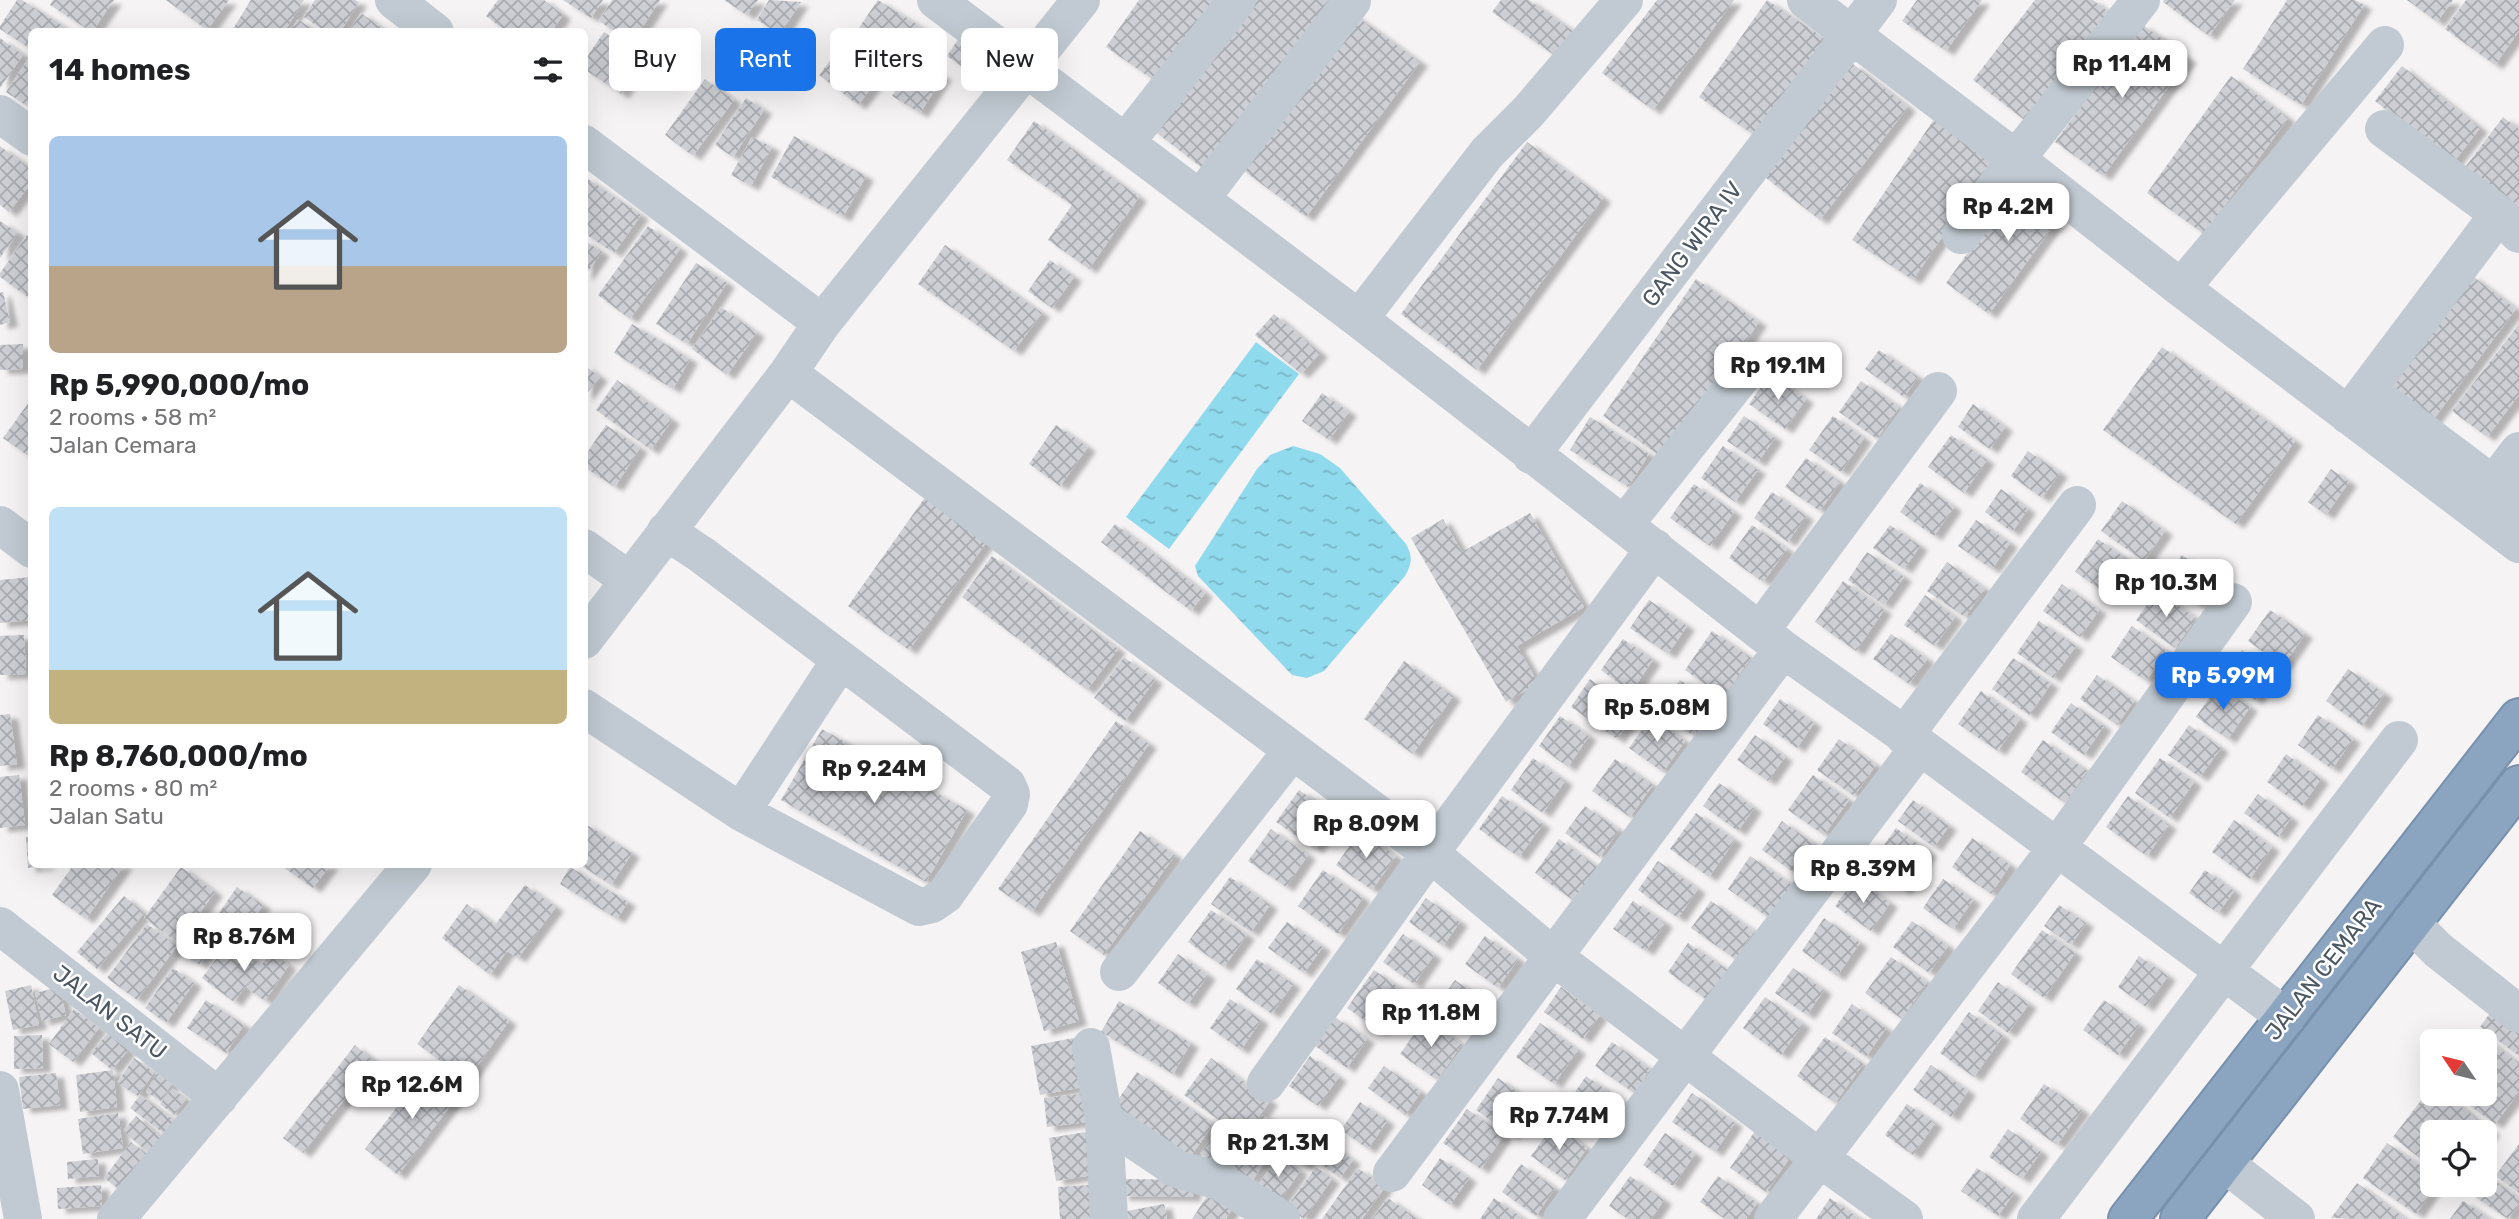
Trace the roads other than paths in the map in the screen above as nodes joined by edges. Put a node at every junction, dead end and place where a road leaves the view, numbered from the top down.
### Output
1 (394, 0) edge
2 (936, 0) edge
3 (1081, 0) edge
4 (1237, 0) edge
5 (1624, 0) edge
6 (1806, 0) edge
7 (1878, 0) edge
8 (2141, 0) edge
9 (1352, 1) edge
10 (430, 28) edge
11 (974, 28) edge
12 (1058, 30) edge
13 (1852, 33) junction
14 (2385, 45) dead end
15 (1009, 91) edge
16 (1058, 91) edge
17 (0, 114) edge
18 (2384, 130) dead end
19 (28, 134) edge
20 (1126, 142) junction
21 (588, 147) edge
22 (2017, 159) junction
23 (1200, 198) junction
24 (2509, 224) edge
25 (1961, 235) dead end
26 (2181, 288) junction
27 (1359, 319) junction
28 (822, 323) junction
29 (1747, 370) dead end
30 (788, 373) junction
31 (1938, 391) dead end
32 (2357, 402) junction
33 (2519, 451) edge
34 (1531, 455) junction
35 (2506, 494) edge
36 (2077, 505) dead end
37 (0, 526) edge
38 (1624, 526) junction
39 (666, 531) junction
40 (2519, 544) edge
41 (28, 546) edge
42 (1655, 548) junction
43 (588, 551) edge
44 (629, 580) junction
45 (2233, 602) dead end
46 (588, 635) edge
47 (1771, 640) junction
48 (840, 661) junction
49 (588, 711) edge
50 (2519, 719) edge
51 (2399, 740) dead end
52 (1912, 741) junction
53 (1292, 751) junction
54 (2519, 785) edge
55 (741, 812) junction
56 (2056, 849) junction
57 (1430, 853) junction
58 (410, 868) edge
59 (2411, 923) junction
60 (0, 926) edge
61 (1555, 957) junction
62 (2224, 971) junction
63 (1119, 972) dead end
64 (2519, 1014) edge
65 (2286, 1017) junction
66 (1091, 1046) dead end
67 (1685, 1056) junction
68 (1266, 1083) dead end
69 (0, 1090) edge
70 (219, 1097) junction
71 (1104, 1120) junction
72 (1818, 1157) junction
73 (2224, 1163) junction
74 (1392, 1173) dead end
75 (23, 1219) edge
76 (116, 1219) edge
77 (1109, 1219) edge
78 (1282, 1219) edge
79 (1562, 1219) edge
80 (1773, 1219) edge
81 (1904, 1219) edge
82 (2036, 1219) edge
83 (2128, 1219) edge
84 (2179, 1219) edge
85 (2296, 1219) edge

1 - 10 street
2 - 11 street
3 - 12 street
4 - 20 street
5 - 27 street
6 - 13 street
7 - 13 street, GANG WIRA IV
8 - 22 street
9 - 23 street
13 - 22 street
13 - 34 street, GANG WIRA IV
14 - 26 street
15 - 28 street
16 - 20 street
17 - 19 street
18 - 24 street
20 - 23 street
21 - 28 street
22 - 25 street
22 - 26 street
23 - 27 street
24 - 32 street
26 - 32 street
27 - 34 street
28 - 30 street
29 - 38 street
30 - 39 street
30 - 53 street
31 - 47 street
32 - 35 street
32 - 40 street
33 - 35 street
34 - 38 street
36 - 52 street
37 - 41 street
38 - 42 street
39 - 44 street
39 - 48 street
42 - 47 street
42 - 57 street
43 - 44 street
44 - 46 street
45 - 56 street
47 - 52 street
47 - 61 street
48 - 55 street
48 - 55 street
49 - 55 street
50 - 65 highway, JALAN CEMARA
51 - 62 street
52 - 56 street
52 - 67 street
53 - 57 street
53 - 63 street
54 - 59 highway, JALAN CEMARA
56 - 62 street
56 - 72 street
57 - 61 street
57 - 68 street
58 - 70 street
59 - 64 street
59 - 73 highway, JALAN CEMARA
60 - 70 street, JALAN SATU
61 - 67 street
61 - 74 street
62 - 65 street
62 - 82 street
65 - 83 highway, JALAN CEMARA
66 - 71 street
67 - 72 street
67 - 79 street
69 - 75 street
70 - 76 street
71 - 77 street
71 - 78 street
72 - 80 street
72 - 81 street
73 - 84 highway, JALAN CEMARA
73 - 85 street

